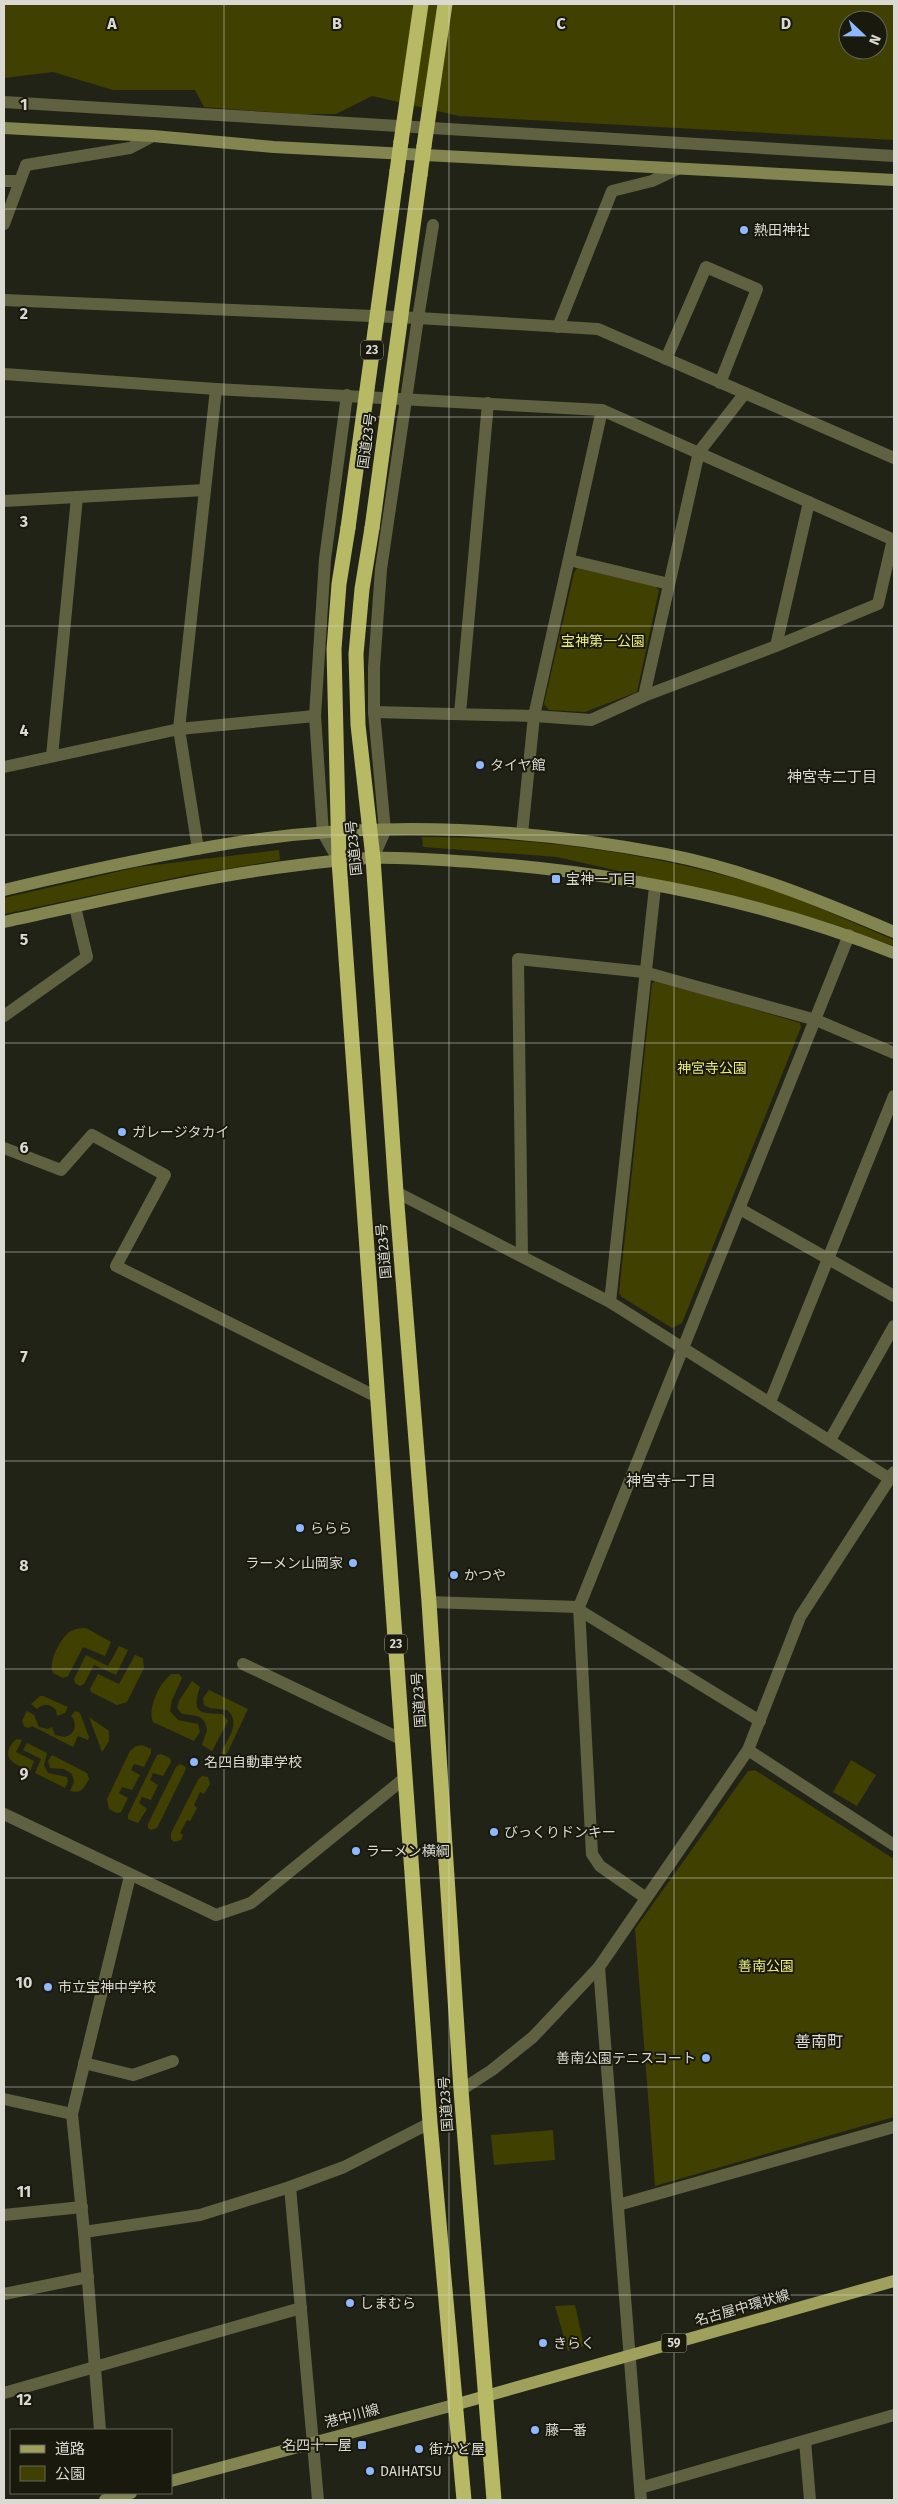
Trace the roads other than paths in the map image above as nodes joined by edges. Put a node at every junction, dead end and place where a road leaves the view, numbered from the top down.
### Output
1 (421, 4) edge
2 (445, 4) edge
3 (4, 102) edge
4 (4, 128) edge
5 (153, 136) junction
6 (400, 148) junction
7 (424, 150) junction
8 (894, 156) edge
9 (677, 169) junction
10 (894, 180) edge
11 (4, 181) edge
12 (20, 181) junction
13 (4, 224) edge
14 (433, 225) dead end
15 (4, 300) edge
16 (418, 318) junction
17 (558, 327) junction
18 (666, 359) junction
19 (4, 374) edge
20 (720, 382) junction
21 (216, 389) junction
22 (745, 393) junction
23 (347, 395) junction
24 (406, 398) junction
25 (488, 403) junction
26 (602, 410) junction
27 (700, 452) junction
28 (894, 458) edge
29 (205, 490) junction
30 (77, 497) junction
31 (4, 501) edge
32 (809, 502) junction
33 (893, 540) edge
34 (569, 560) junction
35 (670, 584) junction
36 (776, 646) junction
37 (644, 696) junction
38 (374, 712) junction
39 (460, 714) junction
40 (315, 716) junction
41 (534, 716) junction
42 (179, 729) junction
43 (52, 756) junction
44 (4, 767) edge
45 (370, 831) junction
46 (385, 831) junction
47 (330, 833) junction
48 (522, 834) junction
49 (198, 849) junction
50 (373, 858) junction
51 (338, 861) junction
52 (655, 886) junction
53 (4, 890) edge
54 (75, 907) junction
55 (4, 922) edge
56 (894, 932) edge
57 (849, 935) junction
58 (894, 953) edge
59 (644, 972) junction
60 (4, 1016) edge
61 (816, 1020) junction
62 (894, 1053) edge
63 (894, 1096) edge
64 (4, 1148) edge
65 (396, 1192) junction
66 (740, 1209) junction
67 (522, 1256) junction
68 (828, 1258) junction
69 (894, 1296) edge
70 (610, 1302) junction
71 (894, 1326) edge
72 (684, 1347) junction
73 (377, 1397) junction
74 (770, 1402) junction
75 (830, 1440) junction
76 (892, 1475) edge
77 (429, 1602) junction
78 (579, 1608) junction
79 (243, 1664) dead end
80 (760, 1720) junction
81 (403, 1740) junction
82 (748, 1750) junction
83 (406, 1777) junction
84 (4, 1814) edge
85 (894, 1845) edge
86 (130, 1876) junction
87 (646, 1898) junction
88 (598, 1967) junction
89 (173, 2061) dead end
90 (84, 2063) junction
91 (461, 2090) junction
92 (4, 2100) edge
93 (72, 2114) junction
94 (430, 2123) junction
95 (894, 2127) edge
96 (290, 2187) junction
97 (618, 2204) junction
98 (82, 2207) junction
99 (4, 2215) edge
100 (84, 2232) junction
101 (88, 2278) junction
102 (894, 2281) edge
103 (4, 2294) edge
104 (301, 2308) junction
105 (629, 2356) junction
106 (95, 2367) junction
107 (4, 2393) edge
108 (486, 2396) junction
109 (454, 2405) junction
110 (894, 2415) edge
111 (100, 2429) edge
112 (805, 2441) junction
113 (314, 2442) junction
114 (172, 2481) edge
115 (126, 2494) edge
116 (640, 2494) edge
117 (105, 2500) edge
118 (318, 2500) edge
119 (464, 2500) edge
120 (494, 2500) edge
121 (810, 2500) edge

1 - 6 highway, 国道23号 / 23, bridge
2 - 7 highway, 国道23号 / 23, bridge
3 - 8 street
4 - 5 street
5 - 6 street
5 - 12 street
6 - 7 street
6 - 47 highway, 国道23号 / 23, bridge
7 - 9 street
7 - 45 highway, 国道23号 / 23, bridge
9 - 10 street
9 - 17 street
11 - 12 street
12 - 13 street
14 - 16 street
15 - 16 street
16 - 17 street
16 - 24 street
17 - 18 street
18 - 20 street
18 - 20 street
19 - 21 street
20 - 22 street
21 - 23 street
21 - 29 street
22 - 27 street
22 - 28 street
23 - 24 street
23 - 40 street
24 - 25 street
24 - 38 street
25 - 26 street
25 - 39 street
26 - 27 street
26 - 34 street
27 - 32 street
27 - 35 street
29 - 30 street
29 - 42 street
30 - 31 street
30 - 43 street
32 - 33 street
32 - 36 street
33 - 36 street
34 - 35 street
34 - 41 street
35 - 37 street
36 - 37 street
37 - 41 street
38 - 39 street
38 - 46 street
39 - 41 street
40 - 42 street
40 - 47 street
41 - 48 street
42 - 43 street
42 - 49 street
43 - 44 street
45 - 46 street
45 - 47 street
45 - 50 highway, 国道23号 / 23
46 - 48 street
46 - 50 street
47 - 49 street
47 - 51 highway, 国道23号 / 23
48 - 56 street
49 - 53 street
50 - 51 street
50 - 52 street
50 - 65 highway, 国道23号 / 23
51 - 54 street
51 - 73 highway, 国道23号 / 23
52 - 57 street
52 - 59 street
54 - 55 street
54 - 60 street
57 - 58 street
57 - 61 street
59 - 61 street
59 - 67 street
59 - 70 street
61 - 62 street
61 - 66 street
63 - 68 street
64 - 73 street
65 - 67 street
65 - 77 highway, 国道23号 / 23
66 - 68 street
66 - 72 street
67 - 70 street
68 - 69 street
68 - 74 street
70 - 72 street
71 - 75 street
72 - 74 street
72 - 78 street
73 - 81 highway, 国道23号 / 23
74 - 75 street
75 - 76 street
76 - 80 street
77 - 78 street
77 - 91 highway, 国道23号 / 23
78 - 80 street
78 - 87 street
79 - 81 street
80 - 82 street
81 - 83 highway, 国道23号 / 23
82 - 85 street
82 - 87 street
83 - 86 street
83 - 94 highway, 国道23号 / 23
84 - 86 street
86 - 90 street
87 - 88 street
88 - 91 street
88 - 97 street
89 - 90 street
90 - 93 street
91 - 108 highway, 国道23号 / 23
92 - 93 street
93 - 98 street
94 - 96 street
94 - 109 highway, 国道23号 / 23
95 - 97 street
96 - 100 street
96 - 104 street
97 - 105 street
98 - 99 street
98 - 100 street
100 - 101 street
101 - 103 street
101 - 106 street
102 - 105 main road, 名古屋中環状線 / 59
104 - 106 street
104 - 113 street
105 - 108 main road, 名古屋中環状線 / 59
105 - 116 street
106 - 107 street
106 - 111 street
108 - 109 main road, 名古屋中環状線 / 59
108 - 120 highway, 国道23号 / 23
109 - 113 street, 港中川線
109 - 119 highway, 国道23号 / 23
110 - 112 street
112 - 116 street
112 - 121 street
113 - 114 street, 港中川線
113 - 118 street
115 - 117 street

